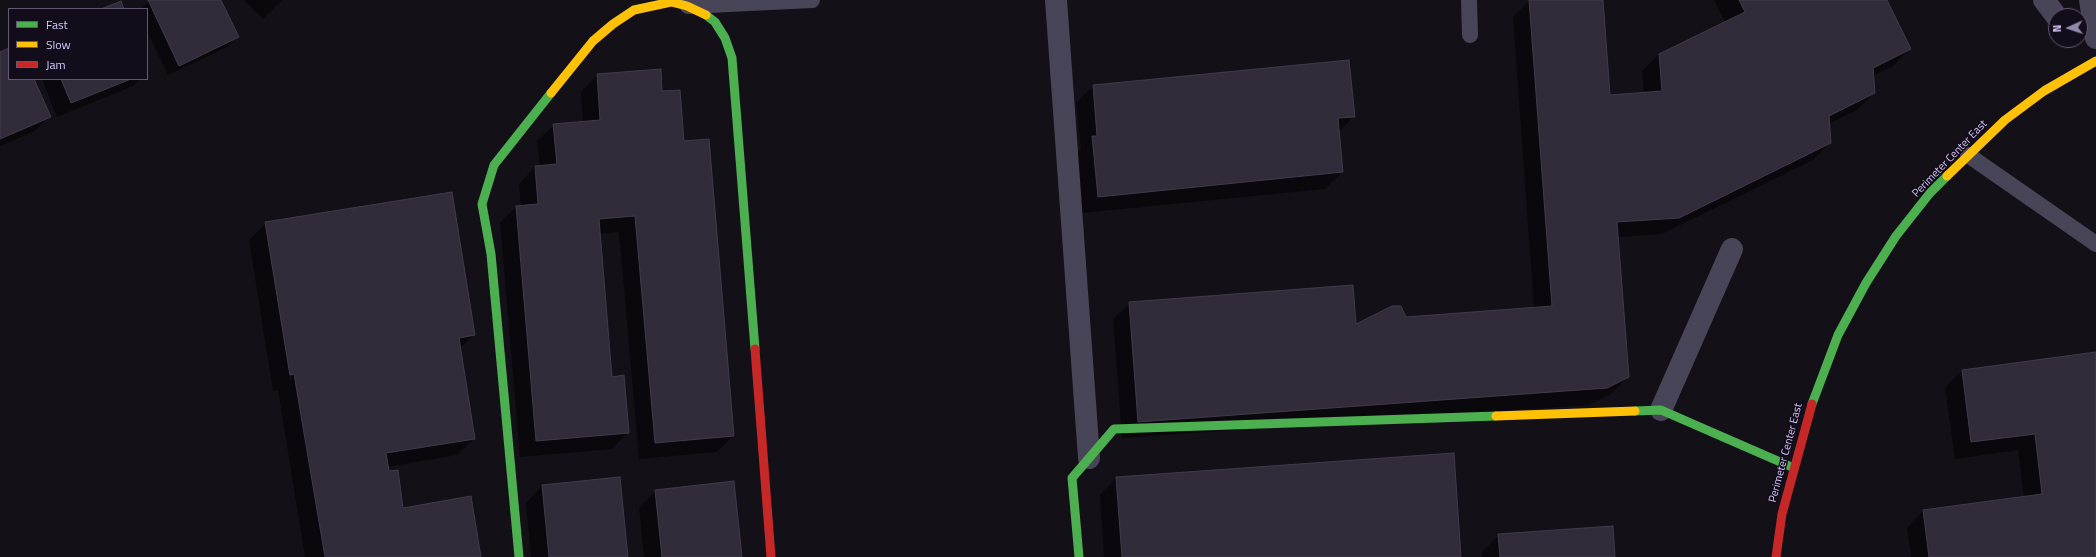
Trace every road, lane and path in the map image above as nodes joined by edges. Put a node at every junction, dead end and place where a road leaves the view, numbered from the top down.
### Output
1 (812, 0) edge
2 (1056, 0) edge
3 (1469, 0) edge
4 (2090, 0) edge
5 (687, 6) junction
6 (1470, 35) dead end
7 (2096, 38) edge
8 (2088, 48) edge
9 (2096, 56) edge
10 (2096, 61) edge
11 (1968, 155) junction
12 (2096, 244) edge
13 (1732, 249) dead end
14 (1661, 410) junction
15 (1089, 458) junction
16 (1794, 468) junction
17 (519, 557) edge
18 (771, 557) edge
19 (1079, 557) edge
20 (1776, 557) edge

1 - 5 lane
2 - 15 street
3 - 6 lane
4 - 7 street
5 - 17 street
5 - 18 street
8 - 9 street
10 - 11 street, Perimeter Center East
11 - 12 lane
11 - 16 street, Perimeter Center East
13 - 14 street
14 - 15 street
14 - 16 street
15 - 19 street
16 - 20 street, Perimeter Center East

